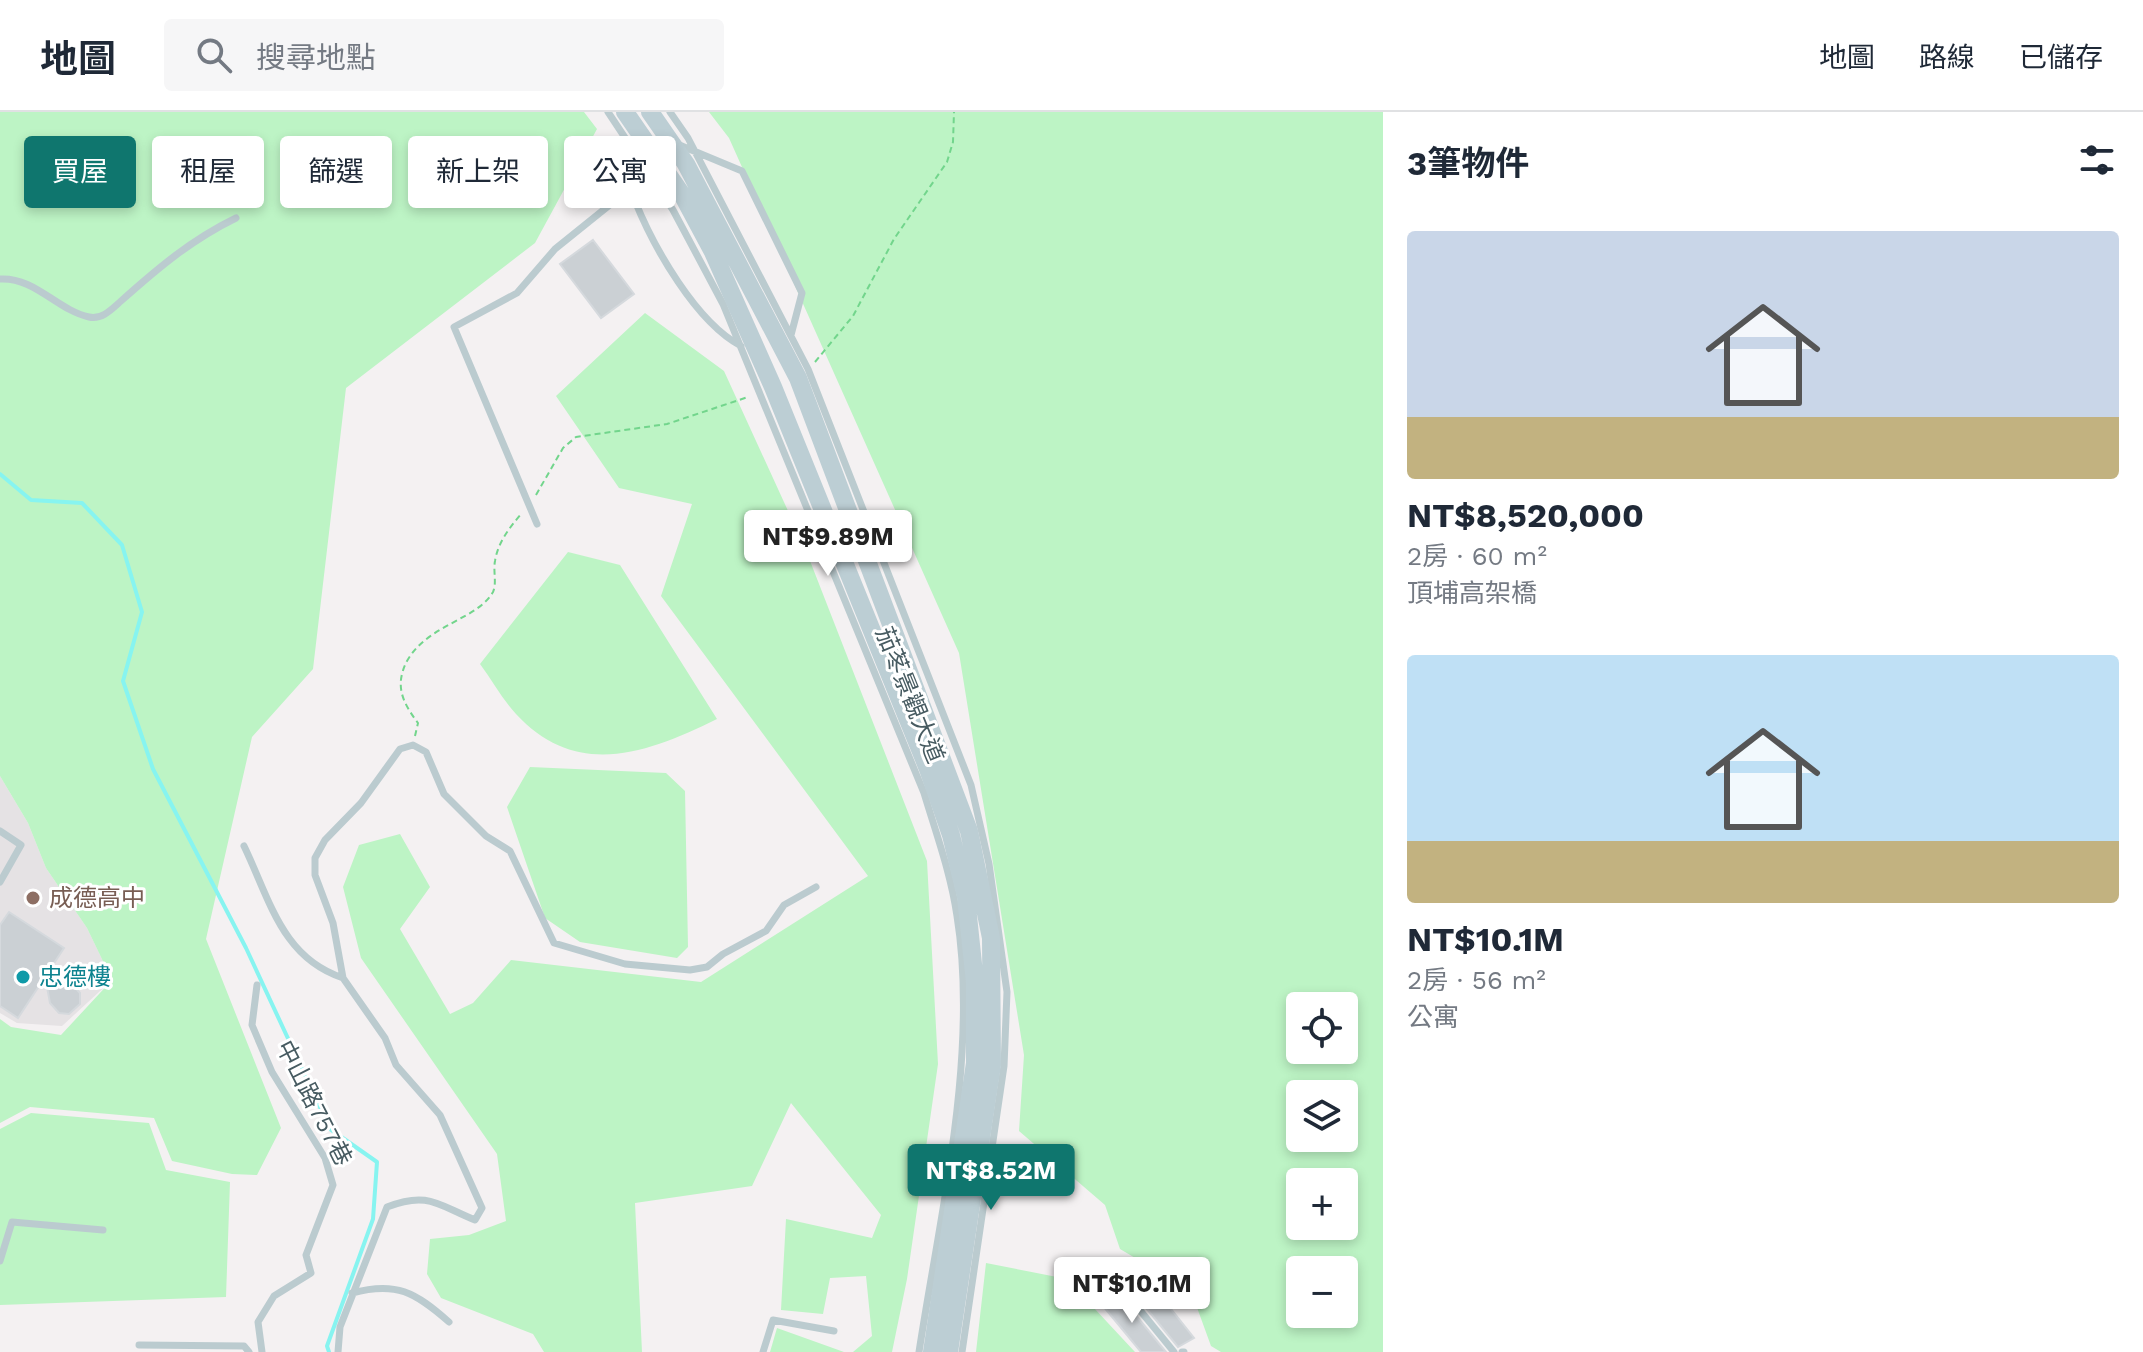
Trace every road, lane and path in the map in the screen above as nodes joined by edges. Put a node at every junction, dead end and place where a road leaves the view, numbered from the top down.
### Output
1 (608, 112) edge
2 (625, 112) edge
3 (650, 112) edge
4 (670, 112) edge
5 (954, 112) edge
6 (625, 136) edge
7 (666, 136) edge
8 (676, 145) edge
9 (694, 150) junction
10 (676, 152) edge
11 (606, 208) edge
12 (638, 208) edge
13 (672, 208) edge
14 (236, 218) dead end
15 (0, 279) edge
16 (791, 335) junction
17 (741, 346) junction
18 (803, 373) junction
19 (766, 390) junction
20 (537, 524) dead end
21 (0, 831) edge
22 (244, 846) dead end
23 (0, 882) edge
24 (816, 887) dead end
25 (343, 978) junction
26 (257, 985) dead end
27 (983, 1064) junction
28 (103, 1230) dead end
29 (0, 1261) edge
30 (1112, 1276) dead end
31 (352, 1293) junction
32 (449, 1322) dead end
33 (834, 1331) dead end
34 (139, 1345) dead end
35 (249, 1352) edge
36 (262, 1352) edge
37 (338, 1352) edge
38 (763, 1352) edge
39 (919, 1352) edge
40 (932, 1352) edge
41 (949, 1352) edge
42 (962, 1352) edge
43 (1174, 1352) edge

1 - 6 lane, 茄苳景觀大道
2 - 19 street, 茄苳景觀大道
3 - 7 street, 茄苳景觀大道
4 - 9 lane, 茄苳景觀大道
5 - 18 path
8 - 9 lane
9 - 16 lane, 茄苳景觀大道
9 - 16 lane
10 - 18 street, 茄苳景觀大道
11 - 20 lane
12 - 17 lane
13 - 17 lane, 茄苳景觀大道
14 - 15 lane
16 - 18 lane, 茄苳景觀大道
17 - 19 lane, 茄苳景觀大道
18 - 19 lane
18 - 27 street, 茄苳景觀大道
19 - 27 street, 茄苳景觀大道
21 - 23 lane
22 - 25 lane
24 - 25 lane
25 - 31 lane
26 - 36 lane, 中山路757巷
27 - 39 lane
27 - 40 street
27 - 41 street
27 - 42 lane
28 - 29 lane
30 - 43 lane
31 - 32 lane
31 - 37 lane
33 - 38 lane
34 - 35 lane

